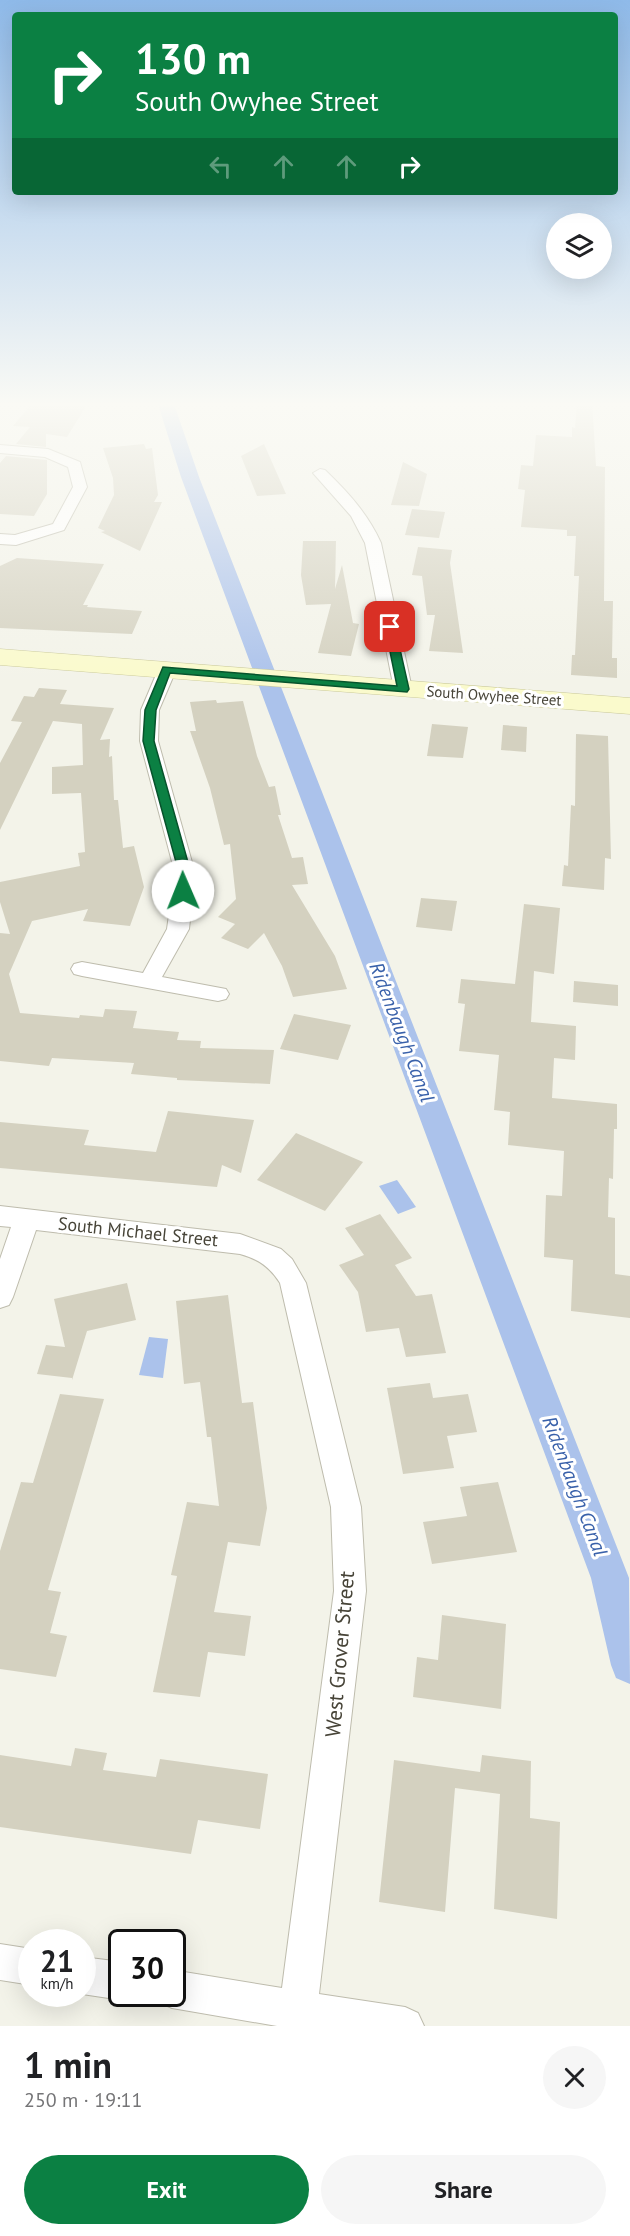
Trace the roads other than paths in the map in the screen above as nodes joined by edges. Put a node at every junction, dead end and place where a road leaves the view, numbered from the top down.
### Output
1 (76, 496) edge
2 (343, 496) edge
3 (0, 539) edge
4 (0, 657) edge
5 (166, 670) junction
6 (403, 689) junction
7 (630, 706) edge
8 (82, 969) dead end
9 (149, 981) junction
10 (218, 994) dead end
11 (0, 1216) edge
12 (27, 1220) junction
13 (274, 1256) joint
14 (0, 1297) edge
15 (0, 1962) edge
16 (18, 1965) edge
17 (186, 1992) edge
18 (297, 2018) edge
19 (405, 2026) edge

1 - 3 street
2 - 6 street
4 - 5 street, South Owyhee Street
5 - 6 street, South Owyhee Street
5 - 9 street
6 - 7 street, South Owyhee Street
8 - 9 street
9 - 10 street
11 - 12 street, South Michael Street
12 - 13 street, South Michael Street
12 - 14 street
13 - 18 street, West Grover Street
15 - 16 street
17 - 18 street
18 - 19 street

